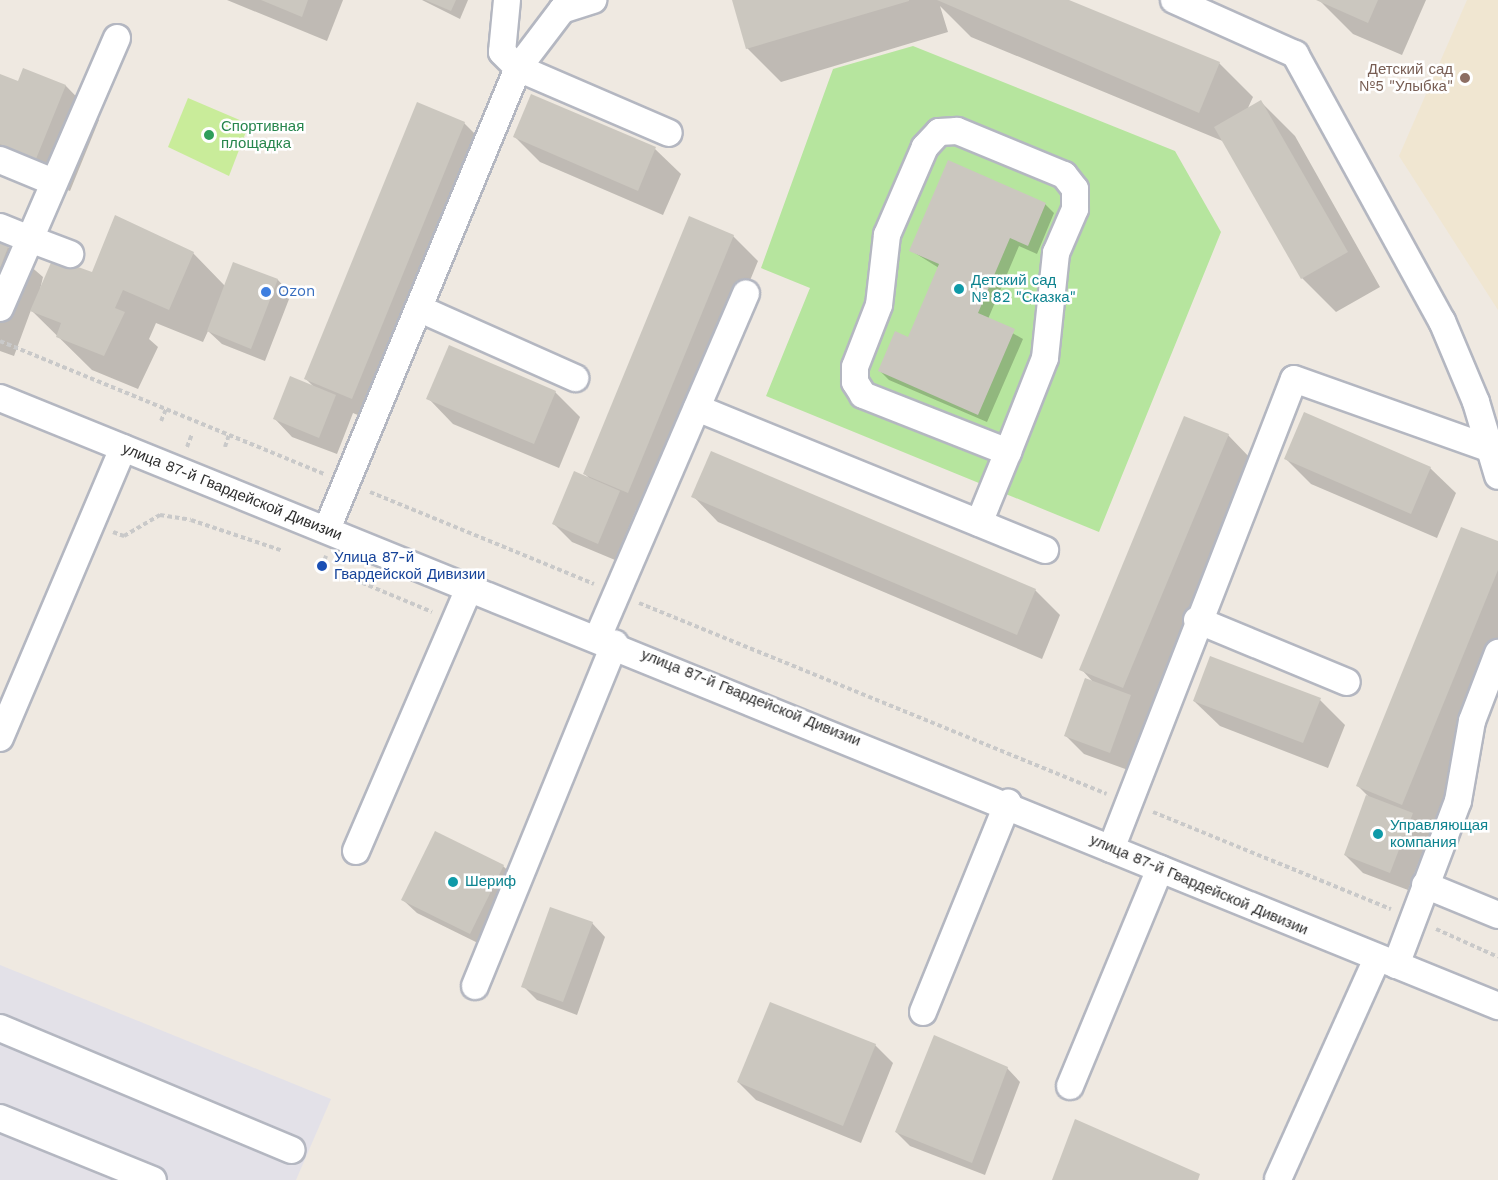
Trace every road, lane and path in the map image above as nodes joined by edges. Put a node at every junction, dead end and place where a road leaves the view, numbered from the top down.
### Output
1 (507, 0) edge
2 (593, 0) edge
3 (1174, 0) edge
4 (117, 38) dead end
5 (518, 68) junction
6 (669, 133) dead end
7 (0, 160) edge
8 (53, 182) junction
9 (0, 226) edge
10 (30, 239) junction
11 (70, 254) dead end
12 (746, 293) dead end
13 (0, 308) edge
14 (420, 309) junction
15 (0, 341) edge
16 (575, 378) dead end
17 (0, 398) edge
18 (697, 408) junction
19 (166, 409) junction
20 (161, 421) dead end
21 (229, 435) junction
22 (225, 447) dead end
23 (123, 448) junction
24 (1488, 448) junction
25 (1008, 452) junction
26 (1498, 476) edge
27 (346, 483) junction
28 (979, 523) junction
29 (93, 524) junction
30 (327, 529) junction
31 (1045, 550) dead end
32 (283, 551) dead end
33 (348, 577) dead end
34 (470, 586) junction
35 (617, 593) junction
36 (1197, 620) junction
37 (454, 622) junction
38 (606, 640) junction
39 (1498, 653) edge
40 (1347, 682) dead end
41 (0, 738) edge
42 (1128, 802) junction
43 (1008, 803) junction
44 (1111, 849) junction
45 (356, 851) dead end
46 (1160, 869) junction
47 (1425, 885) junction
48 (1498, 915) edge
49 (1411, 918) junction
50 (1498, 957) edge
51 (1386, 962) junction
52 (475, 986) dead end
53 (1498, 1006) edge
54 (923, 1012) dead end
55 (0, 1028) edge
56 (1070, 1086) dead end
57 (0, 1118) edge
58 (292, 1150) dead end
59 (1278, 1179) edge
60 (153, 1180) edge

1 - 5 street
2 - 5 street
3 - 24 street
4 - 8 street
5 - 6 street
5 - 14 street
7 - 8 street
8 - 10 street
9 - 10 street
10 - 11 street
10 - 13 street
12 - 18 street
14 - 16 street
14 - 27 street
15 - 19 path
17 - 23 street, улица 87-й Гвардейской Дивизии
18 - 28 street
18 - 35 street
19 - 20 path
19 - 21 path
21 - 22 path
21 - 27 path
23 - 29 street
23 - 30 street, улица 87-й Гвардейской Дивизии
24 - 26 street
24 - 36 street
25 - 25 street
25 - 28 street
27 - 30 street
27 - 35 path
28 - 31 street
29 - 32 path
29 - 41 street
30 - 34 street, улица 87-й Гвардейской Дивизии
33 - 37 path
34 - 37 street
34 - 38 street, улица 87-й Гвардейской Дивизии
35 - 38 street
35 - 42 path
36 - 40 street
36 - 42 street
37 - 45 street
38 - 43 street, улица 87-й Гвардейской Дивизии
38 - 52 street
39 - 47 street
42 - 44 street
42 - 49 path
43 - 44 street, улица 87-й Гвардейской Дивизии
43 - 54 street
44 - 46 street, улица 87-й Гвардейской Дивизии
46 - 51 street, улица 87-й Гвардейской Дивизии
46 - 56 street
47 - 48 street
47 - 49 street
49 - 50 path
49 - 51 street
51 - 53 street, улица 87-й Гвардейской Дивизии
51 - 59 street
55 - 58 street
57 - 60 street

